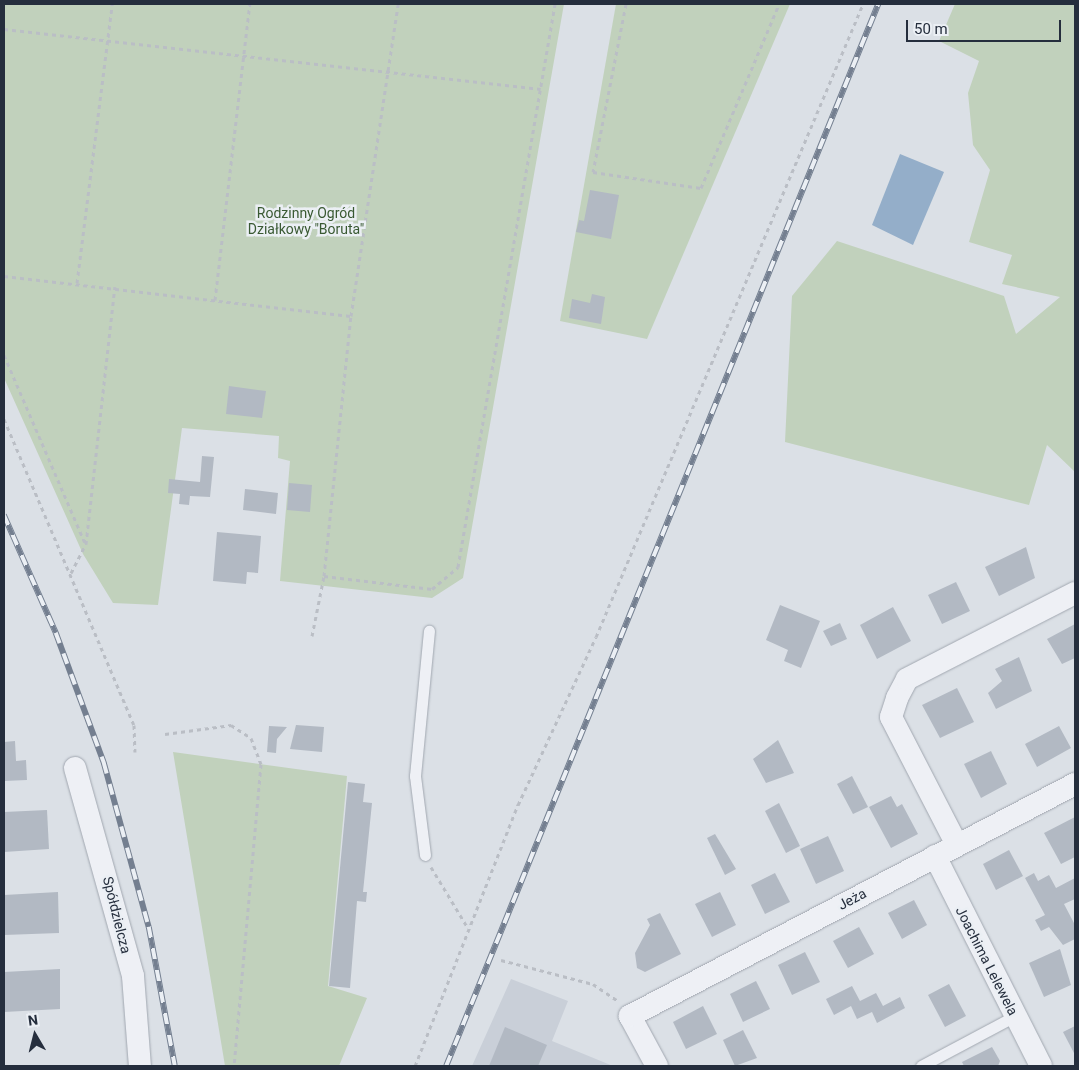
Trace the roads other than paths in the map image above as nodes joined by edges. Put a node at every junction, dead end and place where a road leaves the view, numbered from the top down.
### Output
1 (1075, 593) edge
2 (429, 631) dead end
3 (74, 768) dead end
4 (1075, 784) edge
5 (957, 845) junction
6 (425, 855) road end
7 (934, 856) junction
8 (1015, 1016) junction
9 (140, 1066) edge
10 (657, 1066) edge
11 (921, 1066) edge
12 (1041, 1066) edge

1 - 5 street
2 - 6 lane
3 - 9 street, Spółdzielcza
4 - 5 street, Jeża
5 - 7 street, Jeża
7 - 8 street, Joachima Lelewela
7 - 10 street, Jeża
8 - 11 lane
8 - 12 street, Joachima Lelewela

